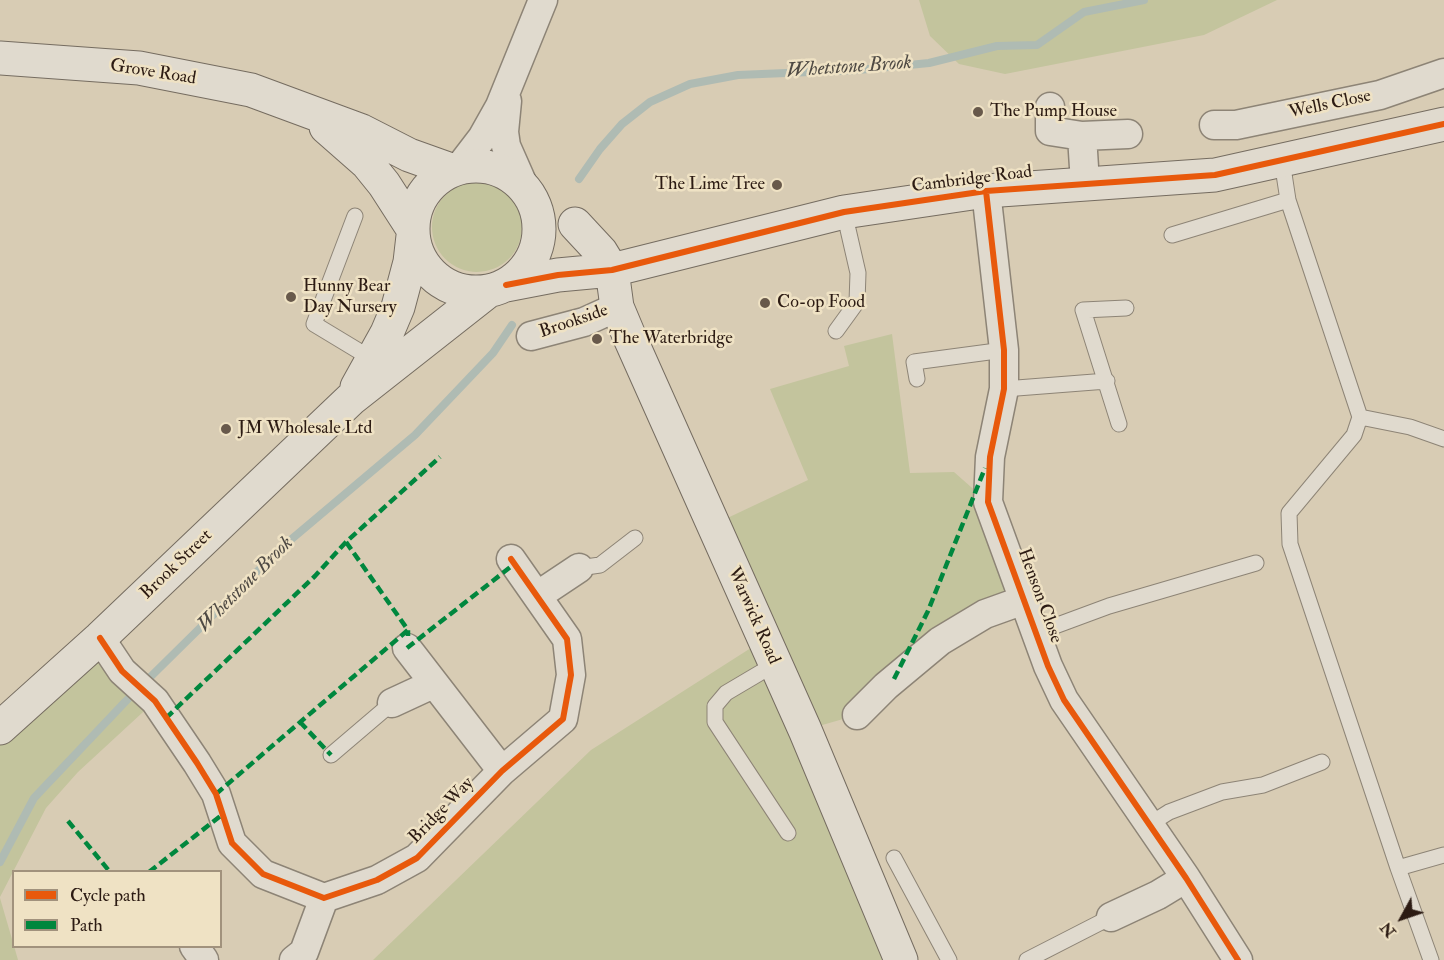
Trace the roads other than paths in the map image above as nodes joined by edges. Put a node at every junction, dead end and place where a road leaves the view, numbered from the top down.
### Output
1 (543, 0) edge
2 (0, 57) edge
3 (1444, 73) edge
4 (512, 81) junction
5 (1380, 95) junction
6 (1050, 107) dead end
7 (302, 111) junction
8 (1444, 124) edge
9 (1214, 125) dead end
10 (1128, 134) dead end
11 (1390, 135) junction
12 (1082, 136) junction
13 (1282, 161) junction
14 (455, 169) junction
15 (1085, 183) junction
16 (986, 191) junction
17 (530, 197) junction
18 (1288, 200) junction
19 (844, 212) junction
20 (355, 216) dead end
21 (575, 224) junction
22 (413, 233) junction
23 (1172, 235) dead end
24 (704, 247) junction
25 (612, 270) junction
26 (497, 289) junction
27 (617, 307) junction
28 (1126, 308) dead end
29 (837, 331) dead end
30 (531, 336) dead end
31 (1004, 350) junction
32 (372, 359) junction
33 (917, 380) dead end
34 (1107, 381) junction
35 (1004, 389) junction
36 (351, 399) junction
37 (1360, 417) junction
38 (1119, 424) dead end
39 (1444, 439) edge
40 (635, 538) dead end
41 (511, 559) dead end
42 (1256, 562) dead end
43 (579, 568) joint
44 (537, 596) junction
45 (1024, 600) junction
46 (1036, 633) junction
47 (100, 638) junction
48 (407, 648) dead end
49 (775, 664) junction
50 (434, 684) junction
51 (392, 703) joint
52 (857, 714) dead end
53 (0, 728) edge
54 (330, 755) dead end
55 (1322, 762) dead end
56 (502, 771) junction
57 (1150, 824) junction
58 (788, 833) dead end
59 (1444, 855) edge
60 (894, 858) dead end
61 (1398, 868) junction
62 (1186, 878) junction
63 (324, 898) junction
64 (1111, 917) joint
65 (294, 960) edge
66 (901, 960) edge
67 (949, 960) edge
68 (1028, 960) edge
69 (1238, 960) edge
70 (1431, 960) edge

1 - 4 street
2 - 7 street, Grove Road
3 - 5 street, Wells Close
4 - 14 street
4 - 17 street
5 - 9 street, Wells Close
5 - 11 street
6 - 12 street
7 - 14 street, Grove Road
7 - 22 street, Grove Road
8 - 11 street, Cambridge Road
10 - 12 street
11 - 13 street, Cambridge Road
12 - 15 street
13 - 15 street, Cambridge Road
13 - 18 lane
14 - 17 street
14 - 22 street
15 - 16 street, Cambridge Road
16 - 19 street, Cambridge Road
16 - 31 street, Henson Close
17 - 21 street, Cambridge Road
17 - 26 street
18 - 23 lane
18 - 37 lane
19 - 24 street, Cambridge Road
19 - 29 lane
20 - 32 lane
21 - 24 street, Cambridge Road
21 - 25 street
22 - 26 street
22 - 32 street, Brook Street
24 - 25 street, Cambridge Road
25 - 26 street, Cambridge Road
25 - 27 street, Warwick Road
26 - 36 street, Brook Street
27 - 30 street, Brookside
27 - 49 street, Warwick Road
28 - 34 lane
31 - 33 lane
31 - 35 street, Henson Close
32 - 36 street, Brook Street
34 - 35 lane
34 - 38 lane
35 - 45 street, Henson Close
36 - 47 street, Brook Street
37 - 39 lane
37 - 61 lane
40 - 43 lane
41 - 44 street, Bridge Way
42 - 46 lane
43 - 44 street
44 - 56 street, Bridge Way
45 - 46 street, Henson Close
45 - 52 street, Henson Close
46 - 57 street, Henson Close
47 - 53 street, Brook Street
47 - 63 street
48 - 50 street
49 - 58 lane
49 - 66 street, Warwick Road
50 - 51 street
50 - 56 street
51 - 54 lane
55 - 57 lane
56 - 63 street, Bridge Way
57 - 62 street, Henson Close
59 - 61 lane
60 - 67 lane
61 - 70 lane
62 - 64 street
62 - 69 street, Henson Close
63 - 65 street
64 - 68 lane

